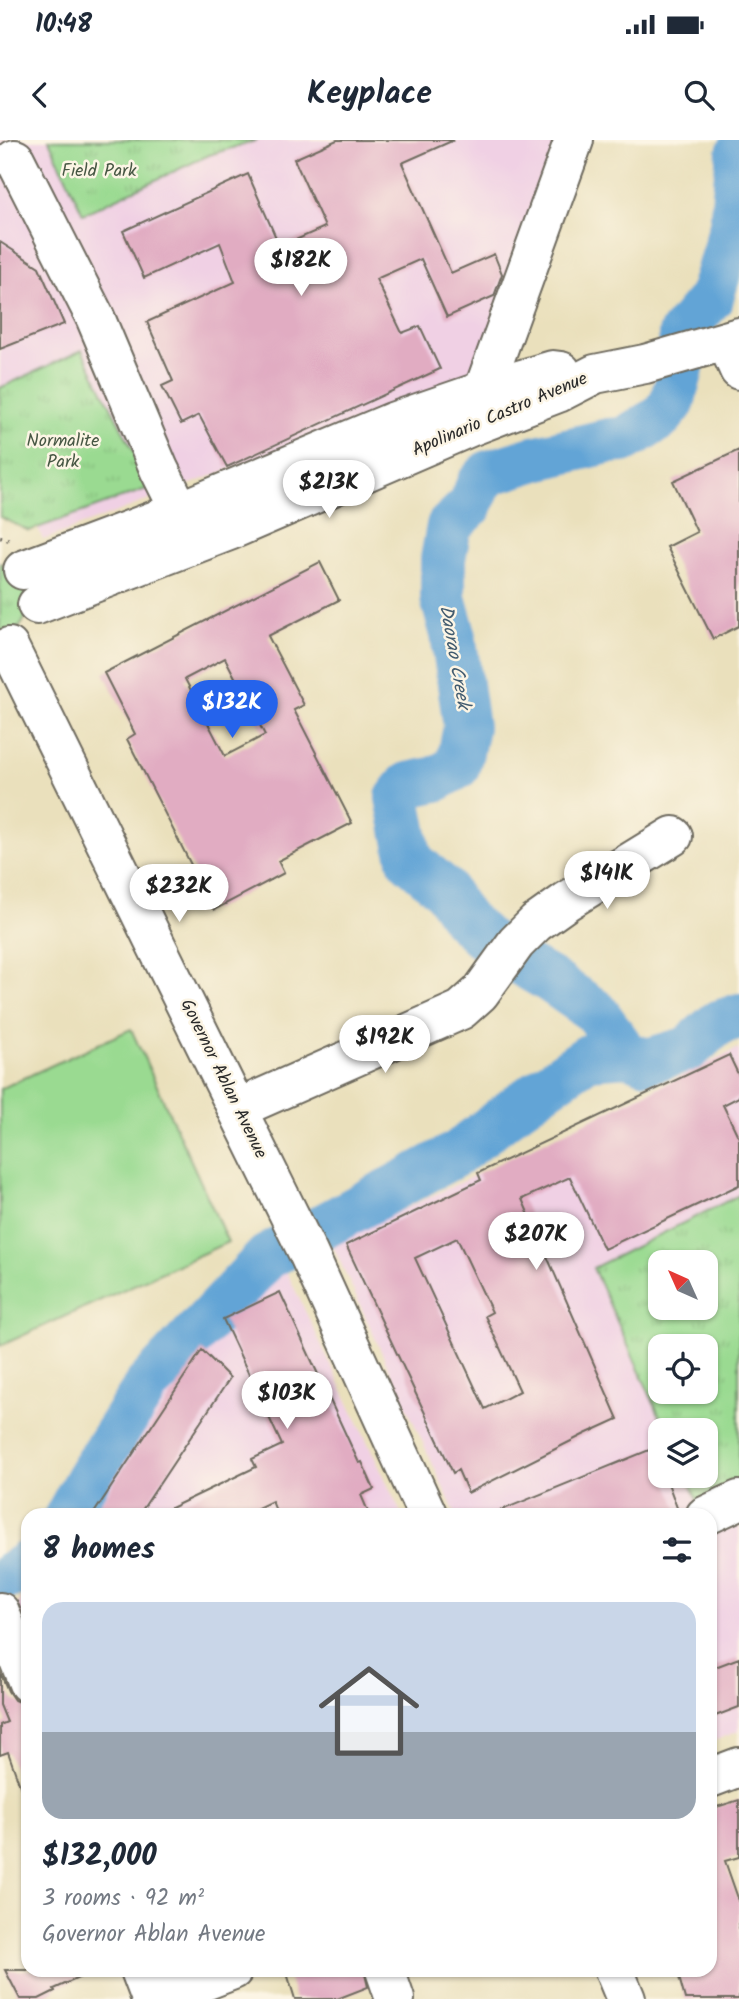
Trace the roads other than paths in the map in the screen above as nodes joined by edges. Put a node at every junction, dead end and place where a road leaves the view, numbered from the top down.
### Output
1 (574, 140) edge
2 (15, 159) dead end
3 (727, 349) edge
4 (595, 374) junction
5 (482, 391) junction
6 (470, 427) junction
7 (180, 511) junction
8 (12, 564) edge
9 (37, 605) junction
10 (5, 649) edge
11 (673, 836) dead end
12 (237, 1109) junction
13 (739, 1500) edge
14 (424, 1508) edge
15 (717, 1510) edge
16 (0, 1612) edge
17 (21, 1665) edge
18 (739, 1767) edge
19 (717, 1775) edge
20 (143, 1977) edge
21 (215, 1977) edge
22 (387, 1977) edge
23 (617, 1977) edge
24 (151, 1999) edge
25 (158, 1999) edge
26 (395, 1999) edge
27 (626, 1999) edge

1 - 5 main road
2 - 7 main road
3 - 4 main road
4 - 5 main road, Apolinario Castro Avenue
4 - 6 main road, Apolinario Castro Avenue
5 - 6 main road
5 - 7 main road, Apolinario Castro Avenue
6 - 9 main road, Apolinario Castro Avenue
7 - 8 main road, Apolinario Castro Avenue
8 - 9 main road
9 - 10 main road
10 - 12 main road, Governor Ablan Avenue
11 - 12 main road
12 - 14 main road, Governor Ablan Avenue
13 - 15 main road
16 - 17 main road
18 - 19 main road
20 - 24 main road
21 - 25 main road
22 - 26 main road
23 - 27 main road

